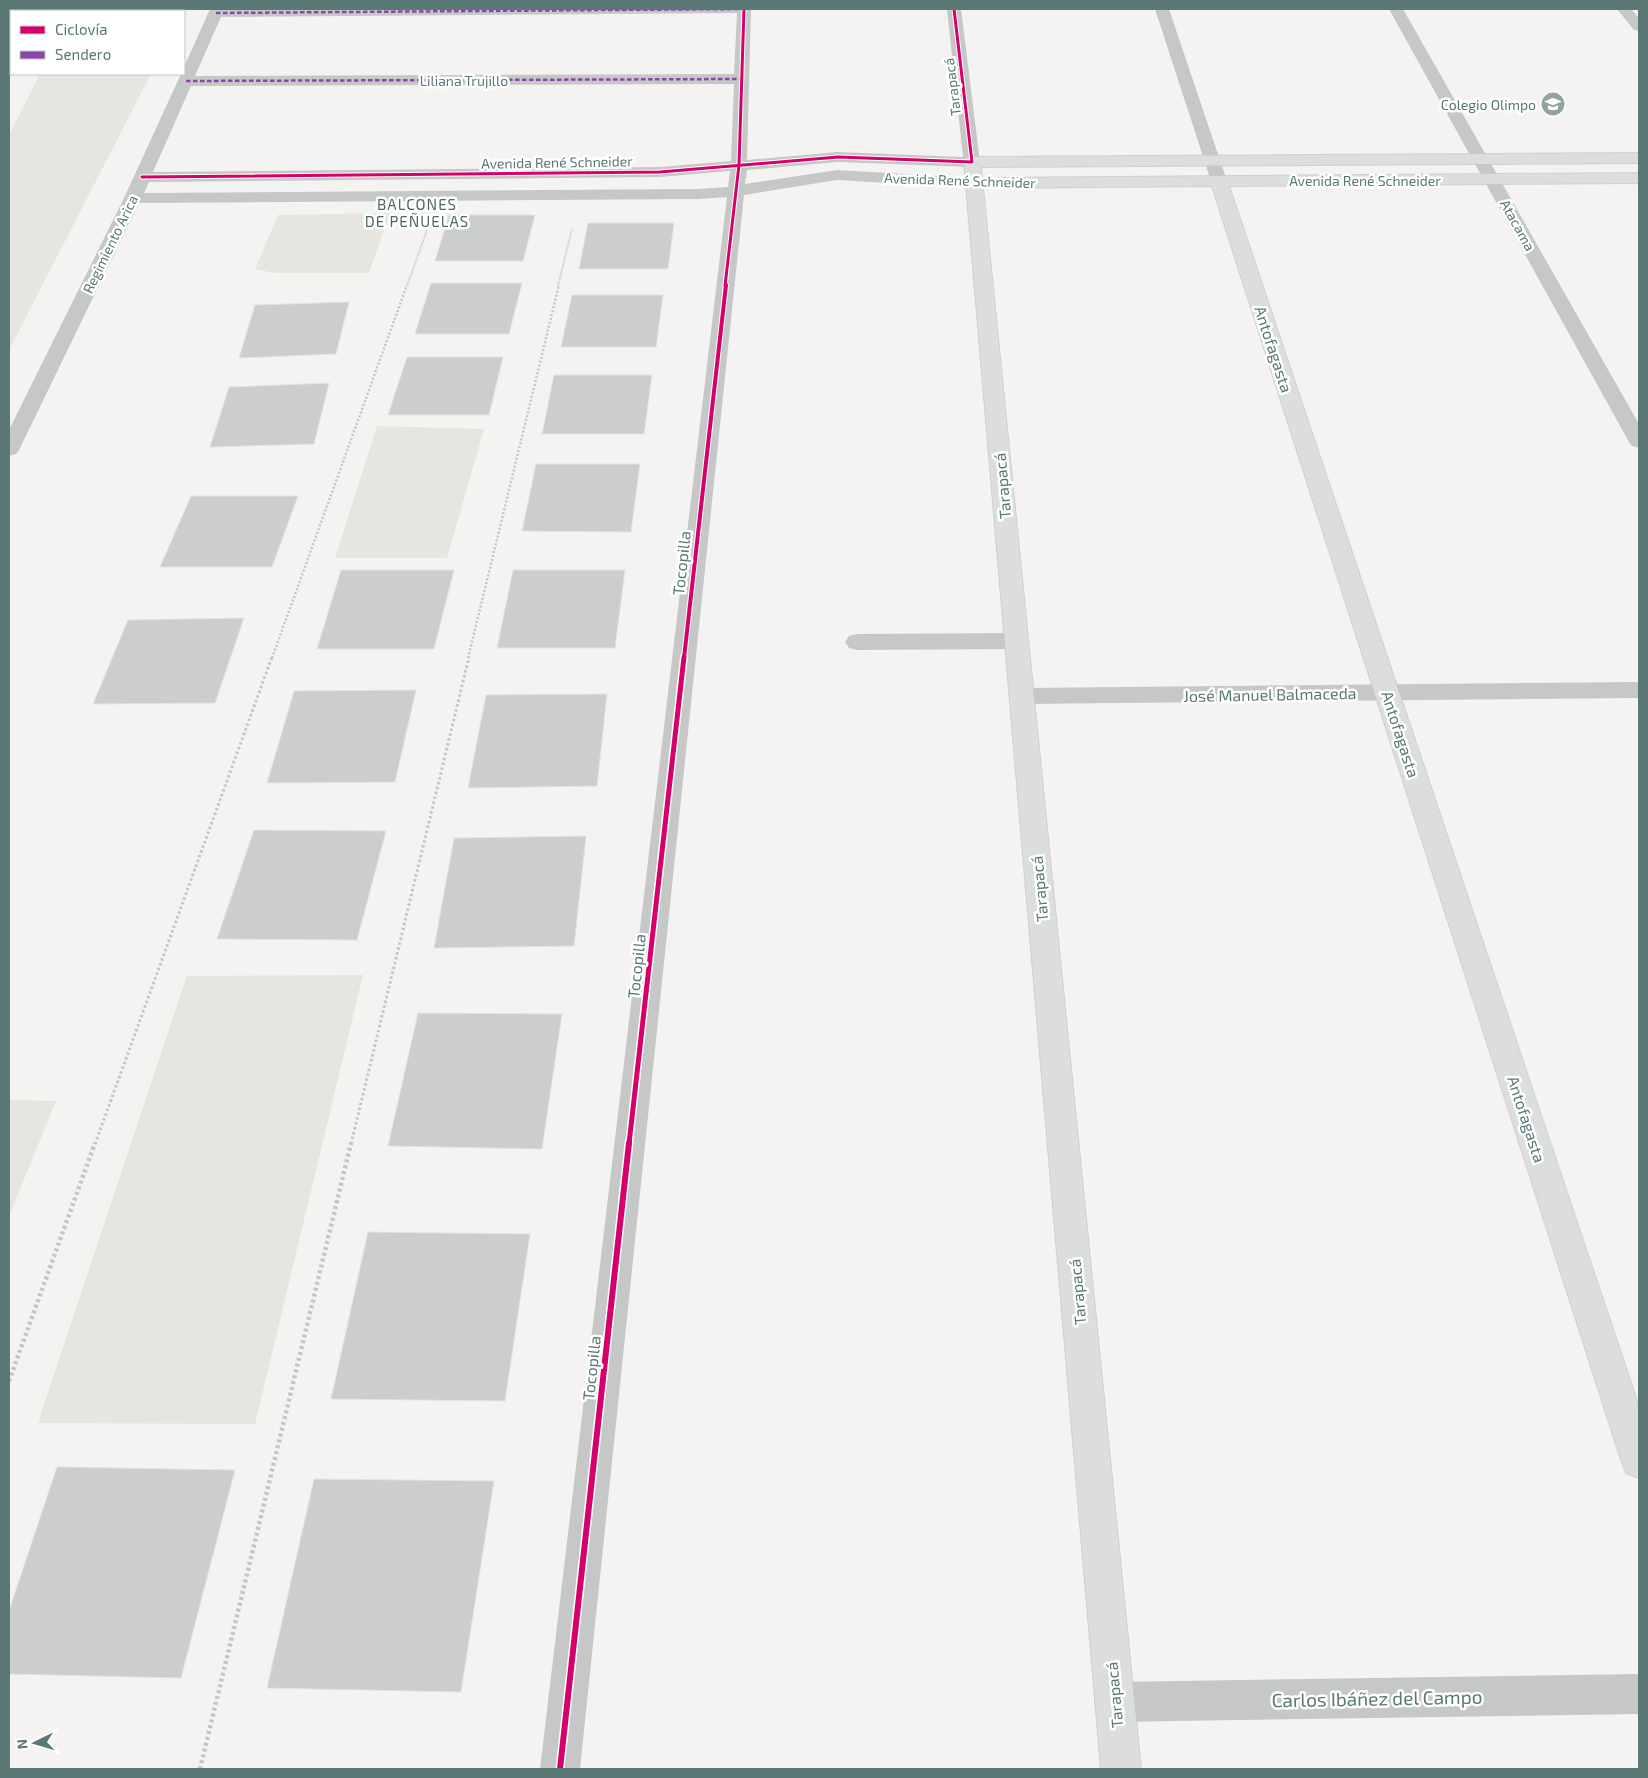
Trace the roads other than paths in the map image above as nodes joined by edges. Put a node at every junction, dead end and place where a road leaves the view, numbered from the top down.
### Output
1 (744, 9) edge
2 (954, 9) edge
3 (1162, 9) edge
4 (1396, 9) edge
5 (1624, 9) edge
6 (216, 11) edge
7 (1639, 27) edge
8 (742, 79) junction
9 (186, 81) junction
10 (1639, 158) edge
11 (1480, 160) junction
12 (1216, 171) junction
13 (973, 173) junction
14 (142, 177) junction
15 (738, 178) junction
16 (1639, 178) edge
17 (1492, 179) junction
18 (133, 198) junction
19 (1639, 442) edge
20 (9, 450) edge
21 (1016, 641) junction
22 (856, 642) dead end
23 (1639, 690) edge
24 (1387, 692) junction
25 (1022, 696) junction
26 (1639, 1460) edge
27 (1639, 1694) edge
28 (1114, 1702) junction
29 (560, 1769) edge
30 (1121, 1769) edge

1 - 6 street
1 - 8 street, Tocopilla
2 - 13 street, Tarapacá
3 - 12 street, Antofagasta
4 - 11 street, Atacama
5 - 7 street
6 - 9 street, Regimiento Arica
8 - 9 street, Liliana Trujillo
8 - 15 street, Tocopilla
9 - 14 street, Regimiento Arica
10 - 11 main road, Avenida René Schneider
11 - 12 main road, Avenida René Schneider
11 - 17 street, Atacama
12 - 13 main road, Avenida René Schneider
12 - 17 main road, Avenida René Schneider
12 - 24 main road, Antofagasta
13 - 15 street, Avenida René Schneider
13 - 15 street, Avenida René Schneider
13 - 21 main road, Tarapacá
14 - 15 street, Avenida René Schneider
14 - 18 street, Regimiento Arica
15 - 18 street, Avenida René Schneider
15 - 29 street, Tocopilla
16 - 17 main road, Avenida René Schneider
17 - 19 street, Atacama
18 - 20 street, Regimiento Arica
21 - 22 street
21 - 25 main road, Tarapacá
23 - 24 street, José Manuel Balmaceda
24 - 25 street, José Manuel Balmaceda
24 - 26 main road, Antofagasta
25 - 28 main road, Tarapacá
27 - 28 street, Carlos Ibáñez del Campo
28 - 30 main road, Tarapacá

